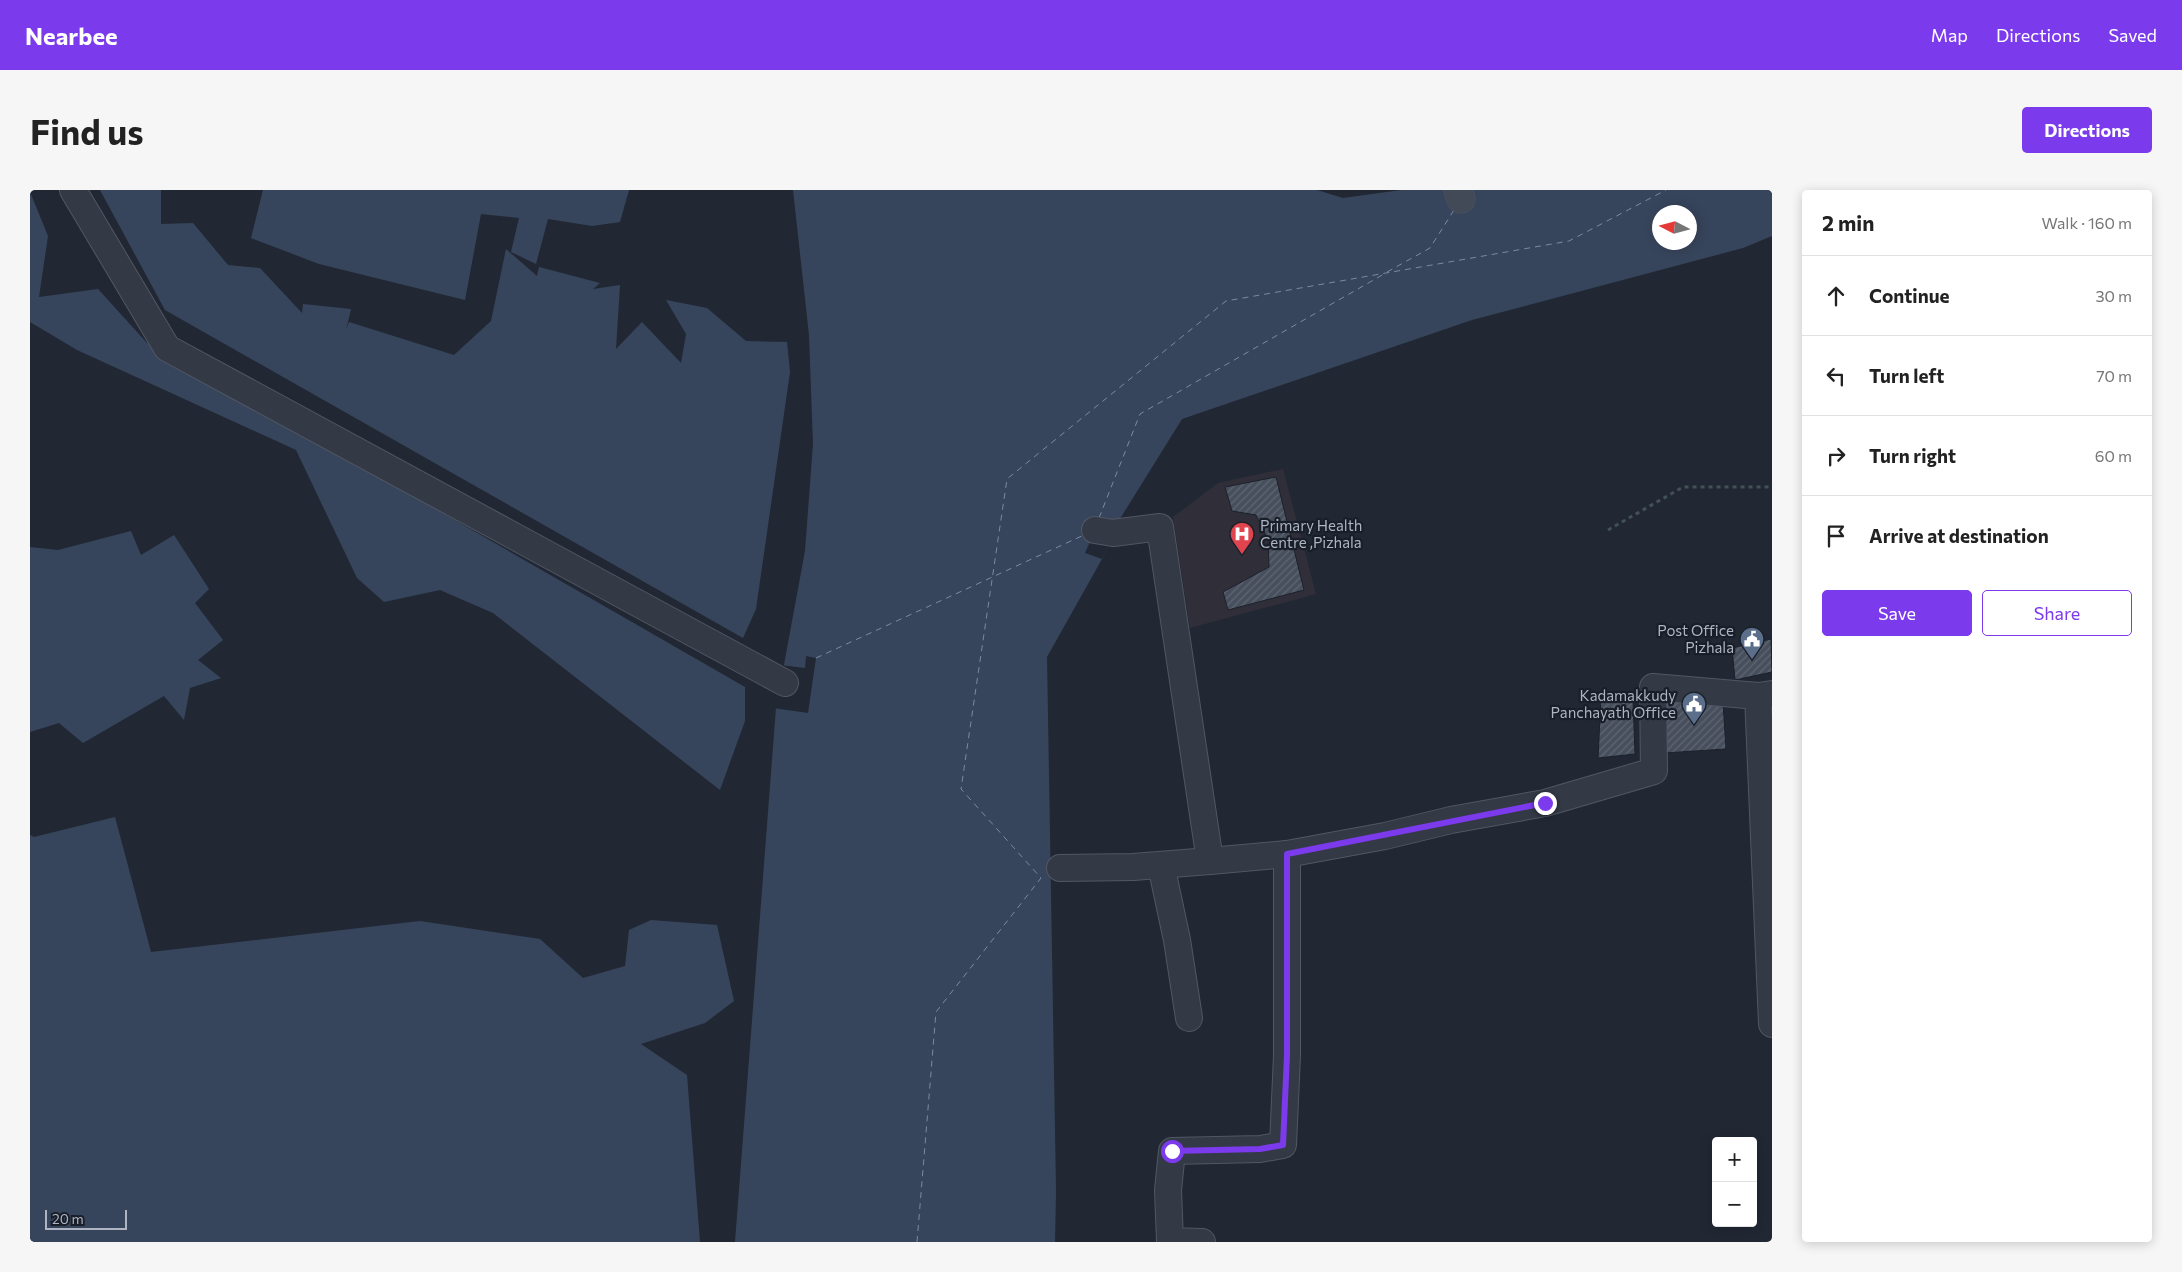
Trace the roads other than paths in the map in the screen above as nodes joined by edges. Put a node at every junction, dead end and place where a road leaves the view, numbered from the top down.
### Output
1 (73, 190) edge
2 (1095, 530) dead end
3 (785, 683) dead end
4 (1765, 695) edge
5 (1287, 854) junction
6 (1210, 861) junction
7 (1161, 865) junction
8 (1060, 868) dead end
9 (1189, 1018) dead end
10 (1772, 1024) edge
11 (1202, 1242) edge

1 - 3 street
2 - 6 street
4 - 5 street
4 - 10 street
5 - 6 street
5 - 11 street
6 - 7 street
7 - 8 street
7 - 9 street

